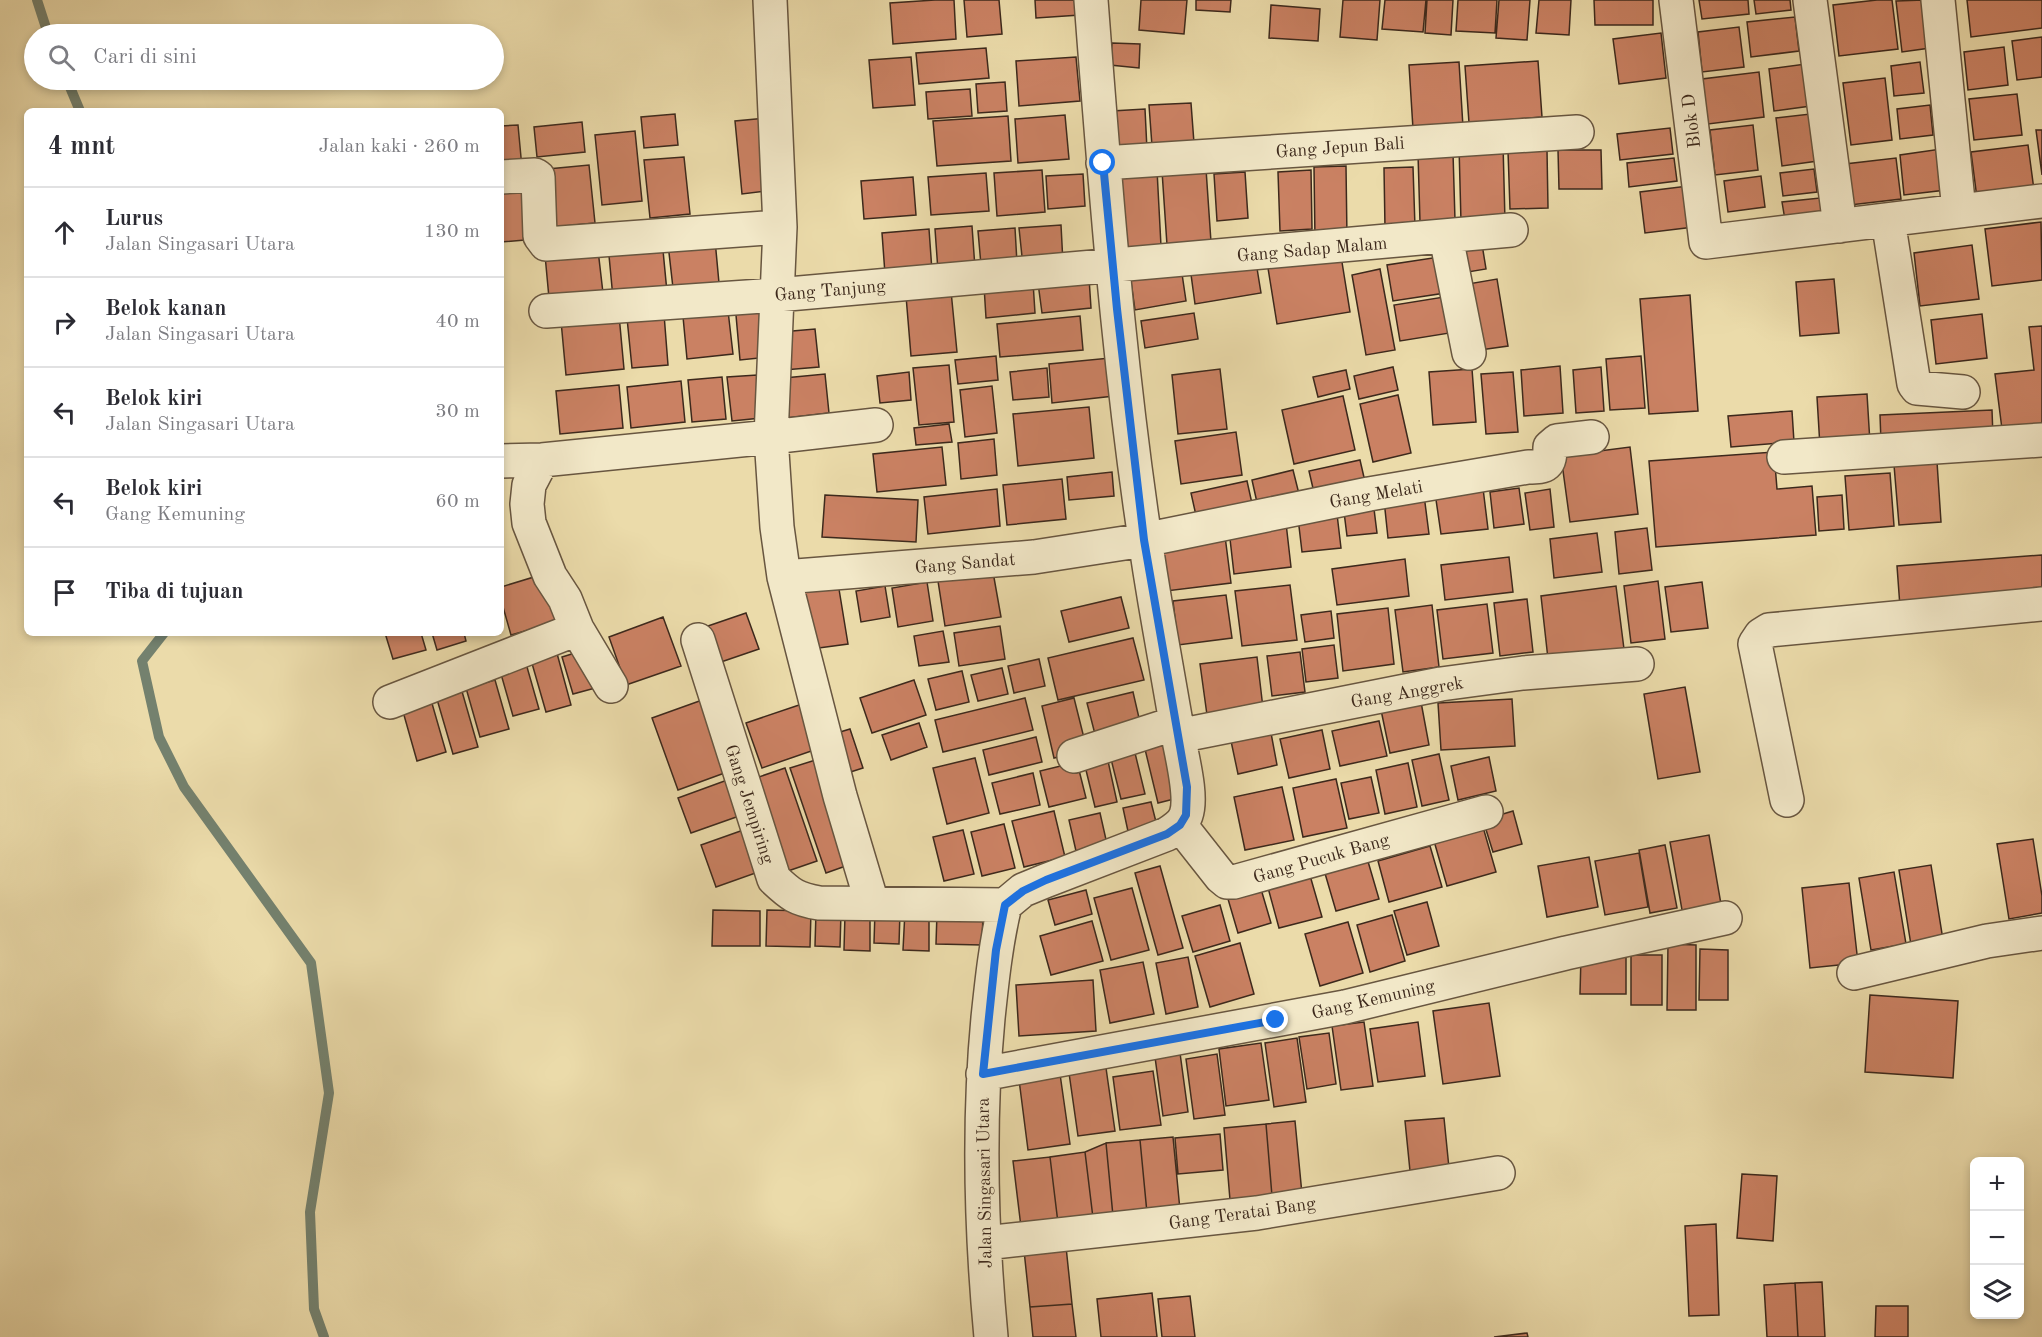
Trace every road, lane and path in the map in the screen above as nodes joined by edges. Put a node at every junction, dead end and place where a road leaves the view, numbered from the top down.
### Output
1 (770, 0) edge
2 (1091, 0) edge
3 (1676, 0) edge
4 (1810, 0) edge
5 (1938, 0) edge
6 (1577, 132) dead end
7 (1103, 163) junction
8 (504, 177) edge
9 (2042, 201) edge
10 (1959, 211) junction
11 (1888, 220) junction
12 (1840, 226) junction
13 (780, 227) junction
14 (1511, 230) dead end
15 (1446, 237) junction
16 (1113, 266) junction
17 (777, 295) junction
18 (546, 311) dead end
19 (1470, 352) dead end
20 (1963, 392) dead end
21 (876, 425) dead end
22 (771, 437) junction
23 (1592, 437) dead end
24 (2042, 440) edge
25 (1784, 457) dead end
26 (542, 460) junction
27 (504, 461) edge
28 (1144, 540) junction
29 (784, 577) junction
30 (2042, 604) edge
31 (577, 629) junction
32 (698, 640) dead end
33 (1637, 664) dead end
34 (611, 686) dead end
35 (390, 702) dead end
36 (1177, 729) junction
37 (1074, 756) dead end
38 (1787, 800) dead end
39 (1486, 812) dead end
40 (1180, 825) junction
41 (872, 903) junction
42 (1005, 905) junction
43 (1725, 918) dead end
44 (2042, 933) edge
45 (1854, 973) dead end
46 (983, 1074) junction
47 (1498, 1173) dead end
48 (984, 1243) junction
49 (992, 1337) edge

1 - 13 street
2 - 7 street
3 - 12 street, Blok D
4 - 12 street
5 - 10 street
6 - 7 street, Gang Jepun Bali
7 - 16 street
8 - 13 street
9 - 10 street
10 - 11 street
11 - 12 street
11 - 20 street
13 - 17 street
14 - 15 street, Gang Sadap Malam
15 - 16 street, Gang Sadap Malam
15 - 19 street
16 - 17 street, Gang Tanjung
16 - 28 street
17 - 18 street, Gang Tanjung
17 - 22 street
21 - 22 street
22 - 26 street
22 - 29 street
23 - 28 street, Gang Melati
24 - 25 street
26 - 27 street
26 - 31 street
28 - 29 street, Gang Sandat
28 - 36 street
29 - 41 street
30 - 38 street
31 - 34 street
31 - 35 street
32 - 41 street, Gang Jempiring
33 - 36 street, Gang Anggrek
36 - 37 street, Gang Anggrek
36 - 40 street
39 - 40 street, Gang Pucuk Bang
40 - 42 street
41 - 42 street, Gang Jempiring
42 - 46 street, Jalan Singasari Utara
43 - 46 street, Gang Kemuning
44 - 45 street
46 - 48 street, Jalan Singasari Utara
47 - 48 street, Gang Teratai Bang
48 - 49 street, Jalan Singasari Utara

